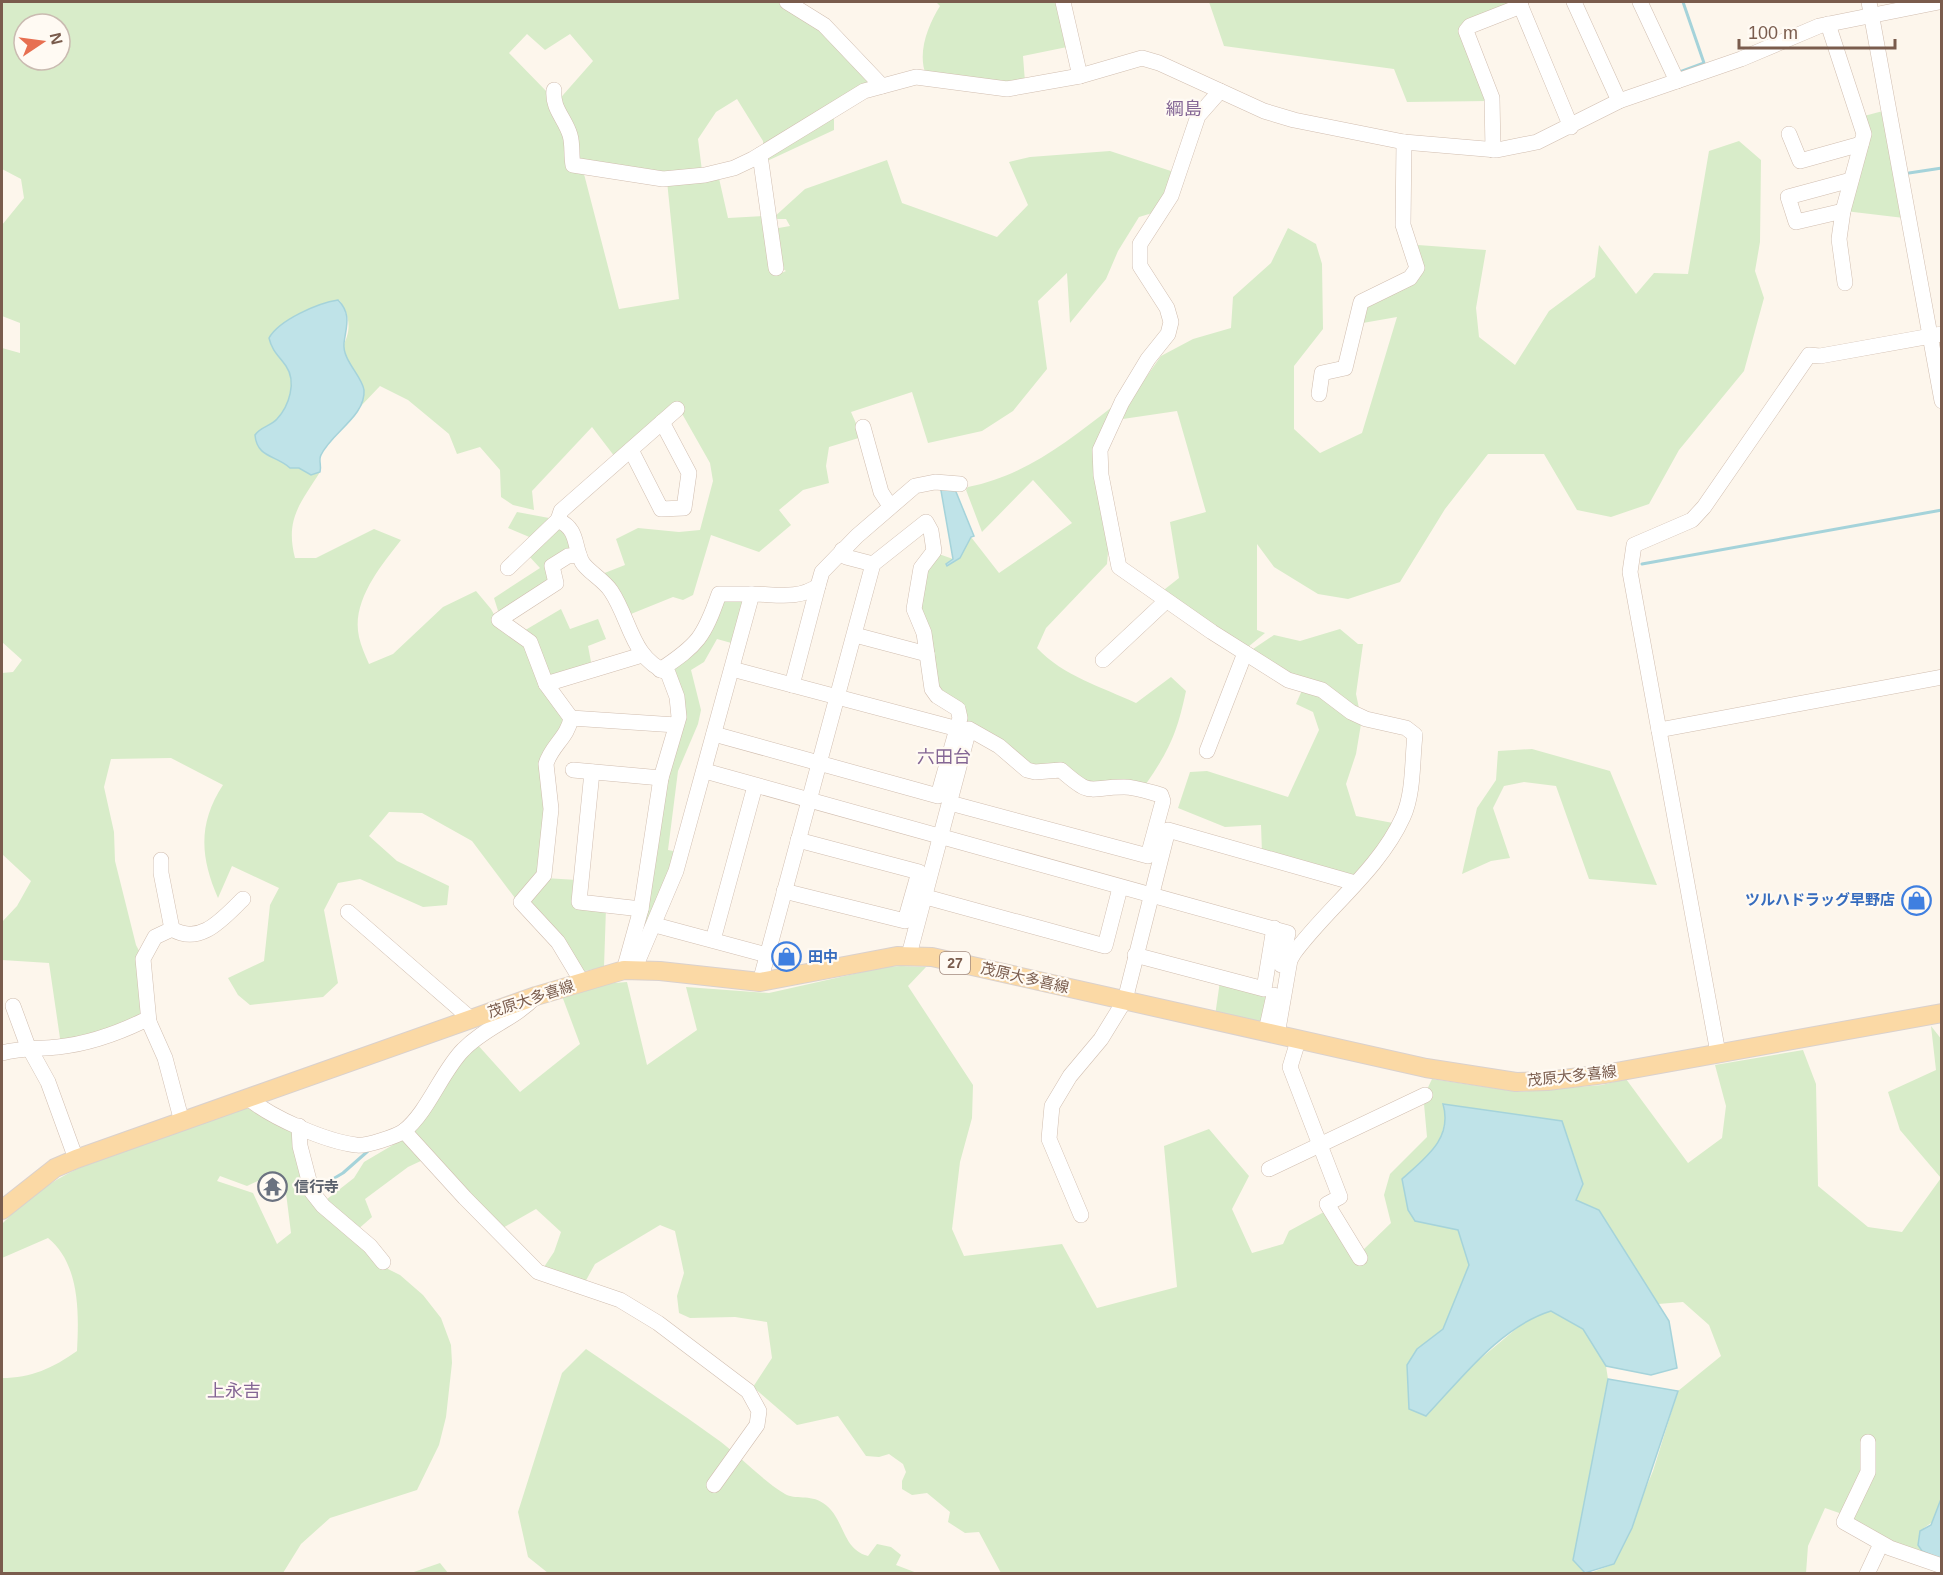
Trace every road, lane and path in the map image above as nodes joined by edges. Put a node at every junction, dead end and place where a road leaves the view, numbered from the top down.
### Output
1 (787, 2) edge
2 (1063, 2) edge
3 (1574, 2) edge
4 (1640, 2) edge
5 (1939, 2) edge
6 (1520, 4) edge
7 (1870, 8) edge
8 (1827, 24) junction
9 (1080, 76) junction
10 (1677, 81) junction
11 (882, 86) junction
12 (554, 90) dead end
13 (1220, 91) junction
14 (1619, 101) junction
15 (1571, 127) junction
16 (1790, 134) dead end
17 (1404, 142) junction
18 (1861, 144) junction
19 (1493, 150) junction
20 (760, 155) junction
21 (1851, 180) junction
22 (1843, 211) junction
23 (776, 268) dead end
24 (1845, 283) dead end
25 (1936, 335) edge
26 (1319, 394) dead end
27 (1941, 401) edge
28 (677, 409) dead end
29 (662, 422) junction
30 (863, 427) dead end
31 (631, 450) junction
32 (960, 484) dead end
33 (890, 506) junction
34 (558, 520) junction
35 (842, 550) junction
36 (579, 555) junction
37 (873, 564) junction
38 (507, 568) dead end
39 (818, 586) junction
40 (752, 594) junction
41 (1166, 601) junction
42 (855, 635) junction
43 (1245, 653) junction
44 (927, 654) junction
45 (642, 655) junction
46 (1103, 660) dead end
47 (732, 669) junction
48 (660, 670) junction
49 (1941, 677) edge
50 (546, 684) junction
51 (792, 685) junction
52 (838, 698) junction
53 (571, 717) junction
54 (676, 725) junction
55 (958, 729) junction
56 (1659, 730) junction
57 (714, 734) junction
58 (1207, 751) dead end
59 (819, 764) junction
60 (573, 770) dead end
61 (705, 771) junction
62 (592, 772) junction
63 (661, 778) junction
64 (755, 786) junction
65 (809, 801) junction
66 (950, 803) junction
67 (941, 837) junction
68 (798, 840) junction
69 (161, 860) dead end
70 (1355, 883) junction
71 (1120, 888) junction
72 (784, 891) junction
73 (926, 897) junction
74 (1153, 897) junction
75 (243, 900) dead end
76 (641, 909) junction
77 (348, 912) dead end
78 (655, 925) junction
79 (1274, 928) junction
80 (172, 929) junction
81 (713, 940) junction
82 (1135, 954) junction
83 (767, 955) junction
84 (909, 955) junction
85 (629, 970) junction
86 (582, 982) junction
87 (760, 982) junction
88 (536, 996) junction
89 (1125, 1000) junction
90 (13, 1006) dead end
91 (1941, 1013) edge
92 (471, 1019) junction
93 (149, 1022) junction
94 (1271, 1033) junction
95 (1298, 1041) junction
96 (30, 1048) junction
97 (2, 1053) edge
98 (1718, 1053) junction
99 (1425, 1095) dead end
100 (248, 1098) junction
101 (182, 1122) junction
102 (299, 1126) junction
103 (404, 1131) junction
104 (1321, 1145) junction
105 (76, 1159) junction
106 (1269, 1168) dead end
107 (3, 1207) edge
108 (1081, 1215) dead end
109 (1360, 1258) dead end
110 (383, 1262) dead end
111 (1868, 1442) dead end
112 (714, 1485) dead end
113 (1881, 1544) junction
114 (1939, 1569) edge
115 (1867, 1574) edge

1 - 11 street
2 - 9 street
3 - 14 street
4 - 10 street
5 - 7 street
6 - 15 street
6 - 19 street
7 - 8 street
7 - 25 street
8 - 10 street
8 - 18 street
9 - 11 street
9 - 13 street
10 - 14 street
11 - 20 street
12 - 20 street
13 - 17 street
13 - 41 street
14 - 15 street
15 - 19 street
16 - 18 street
17 - 19 street
17 - 26 street
18 - 21 street
20 - 23 street
21 - 22 street
21 - 22 street
22 - 24 street
25 - 27 street
25 - 56 street
28 - 29 street
29 - 31 street
29 - 31 street
30 - 33 street
31 - 34 street
32 - 33 street
33 - 35 street
34 - 36 street
34 - 38 street
35 - 37 street
35 - 39 street
36 - 45 street
36 - 50 street
37 - 42 street
37 - 44 street
39 - 40 street
39 - 51 street
40 - 47 street
40 - 48 street
41 - 43 street
41 - 46 street
42 - 44 street
42 - 52 street
43 - 58 street
43 - 70 street
44 - 55 street
45 - 48 street
45 - 50 street
47 - 51 street
47 - 57 street
48 - 54 street
49 - 56 street
50 - 53 street
51 - 52 street
52 - 55 street
52 - 59 street
53 - 54 street
53 - 86 street
54 - 63 street
55 - 59 street
56 - 98 street
57 - 59 street
57 - 61 street
59 - 65 street
60 - 62 street
61 - 64 street
61 - 78 street
62 - 63 street
62 - 76 street
63 - 76 street
64 - 65 street
64 - 81 street
65 - 67 street
65 - 68 street
66 - 66 street
66 - 67 street
67 - 71 street
67 - 73 street
68 - 72 street
68 - 72 street
69 - 80 street
70 - 74 street
70 - 94 street
71 - 73 street
71 - 74 street
72 - 83 street
73 - 84 street
74 - 79 street
74 - 82 street
75 - 80 street
76 - 85 street
77 - 92 street
78 - 81 street
78 - 85 street
79 - 82 street
79 - 94 street
80 - 93 street
81 - 83 street
82 - 89 street
83 - 87 street
84 - 87 main road, 茂原大多喜線 / 27
84 - 89 main road, 茂原大多喜線 / 27
85 - 86 main road, 茂原大多喜線 / 27
85 - 87 main road, 茂原大多喜線 / 27
86 - 88 main road, 茂原大多喜線 / 27
88 - 92 main road, 茂原大多喜線 / 27
88 - 103 street
89 - 94 main road, 茂原大多喜線 / 27
89 - 108 street
90 - 96 street
91 - 98 main road, 茂原大多喜線 / 27
92 - 100 main road, 茂原大多喜線 / 27
93 - 96 street
93 - 101 street
94 - 95 main road, 茂原大多喜線 / 27
95 - 98 main road, 茂原大多喜線 / 27
95 - 104 street
96 - 97 street
96 - 105 street
99 - 104 street
100 - 101 main road, 茂原大多喜線 / 27
100 - 102 street
101 - 105 main road, 茂原大多喜線 / 27
102 - 103 street
102 - 110 street
103 - 112 street
104 - 106 street
104 - 109 street
105 - 107 main road, 茂原大多喜線 / 27
111 - 113 street
113 - 114 street
113 - 115 street

